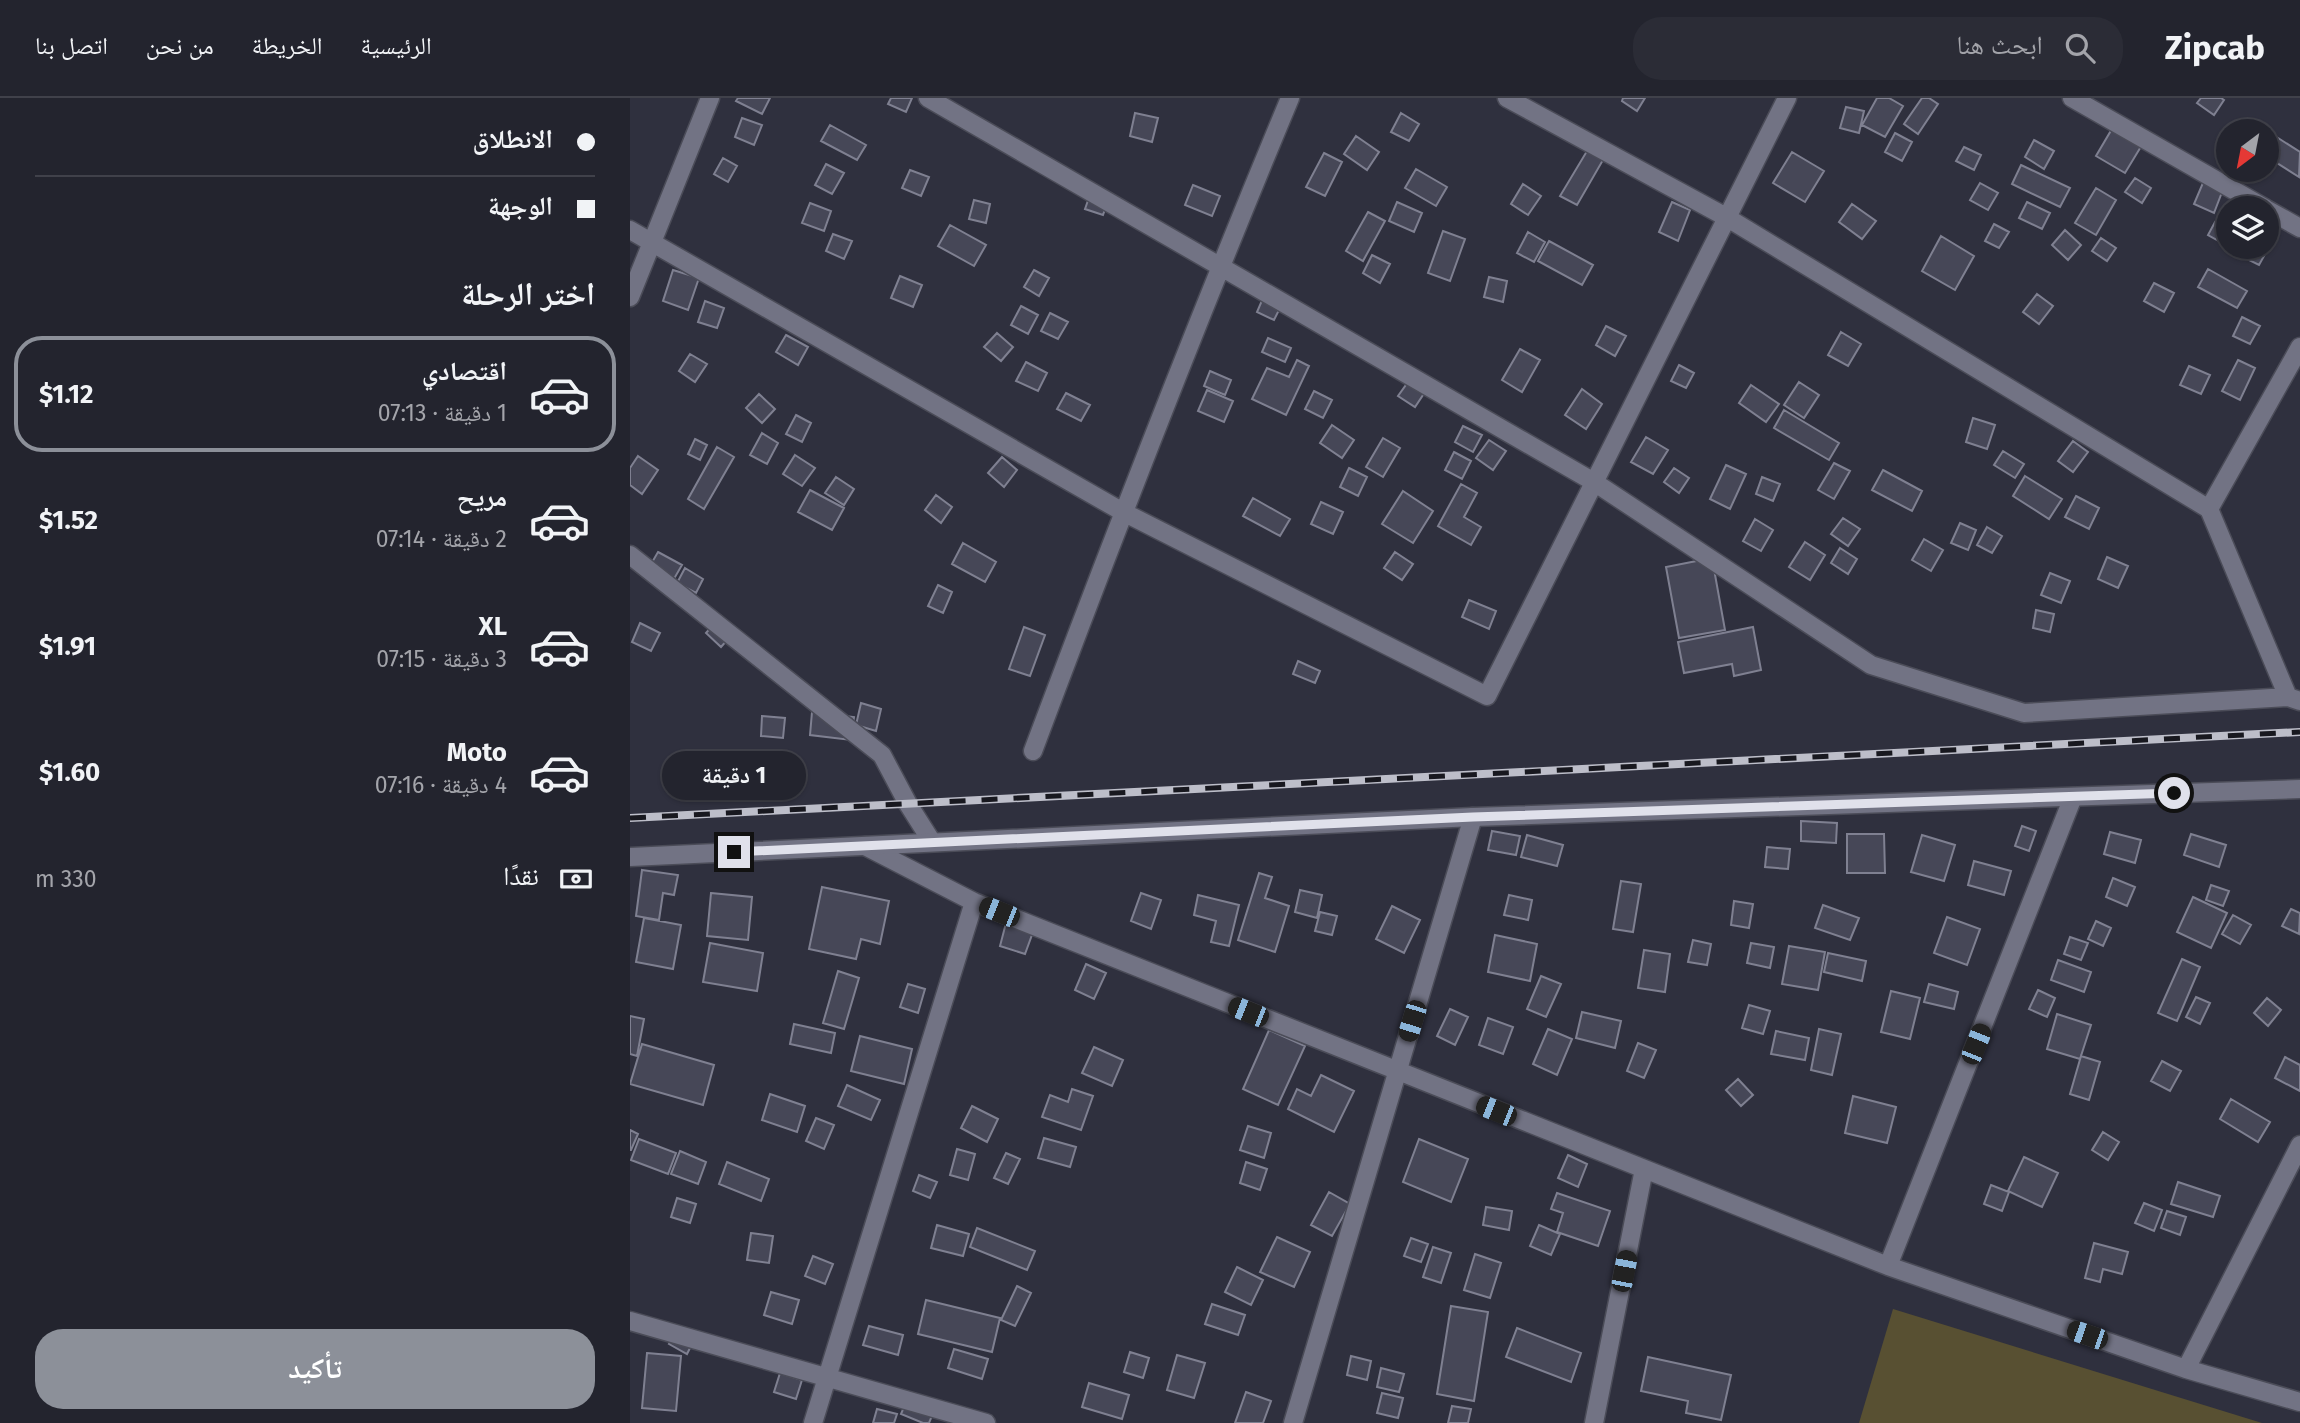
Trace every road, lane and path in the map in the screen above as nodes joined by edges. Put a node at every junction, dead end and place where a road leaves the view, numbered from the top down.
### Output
1 (710, 98) edge
2 (928, 98) edge
3 (1290, 98) edge
4 (1507, 98) edge
5 (1787, 98) edge
6 (2072, 98) edge
7 (2243, 196) edge
8 (2279, 216) edge
9 (1726, 217) junction
10 (2300, 228) edge
11 (630, 230) edge
12 (652, 243) junction
13 (1220, 264) junction
14 (630, 297) edge
15 (2300, 347) edge
16 (1594, 482) junction
17 (2209, 509) junction
18 (1123, 512) junction
19 (630, 555) edge
20 (2294, 699) edge
21 (1032, 751) dead end
22 (2300, 789) edge
23 (2073, 797) junction
24 (1473, 817) junction
25 (932, 842) junction
26 (865, 846) junction
27 (630, 857) edge
28 (974, 902) junction
29 (1397, 1072) junction
30 (2300, 1145) edge
31 (1644, 1169) junction
32 (1888, 1266) junction
33 (630, 1321) edge
34 (2186, 1369) junction
35 (827, 1377) junction
36 (2300, 1402) edge
37 (813, 1423) edge
38 (986, 1423) edge
39 (1293, 1423) edge
40 (1594, 1423) edge

1 - 12 street
2 - 13 street
3 - 13 street
4 - 9 street
5 - 9 street
6 - 7 street
8 - 10 street
9 - 16 street
9 - 17 street
11 - 12 street
12 - 14 street
12 - 18 street
13 - 16 street
13 - 18 street
15 - 17 street
16 - 18 street
16 - 20 street
17 - 20 street
18 - 21 street
19 - 25 street
22 - 23 street
23 - 24 street
23 - 32 street
24 - 25 street
24 - 29 street
25 - 26 street
26 - 27 street
26 - 28 street
28 - 29 street
28 - 35 street
29 - 31 street
29 - 39 street
30 - 34 street
31 - 32 street
31 - 40 street
32 - 34 street
33 - 35 street
34 - 36 street
35 - 37 street
35 - 38 street

